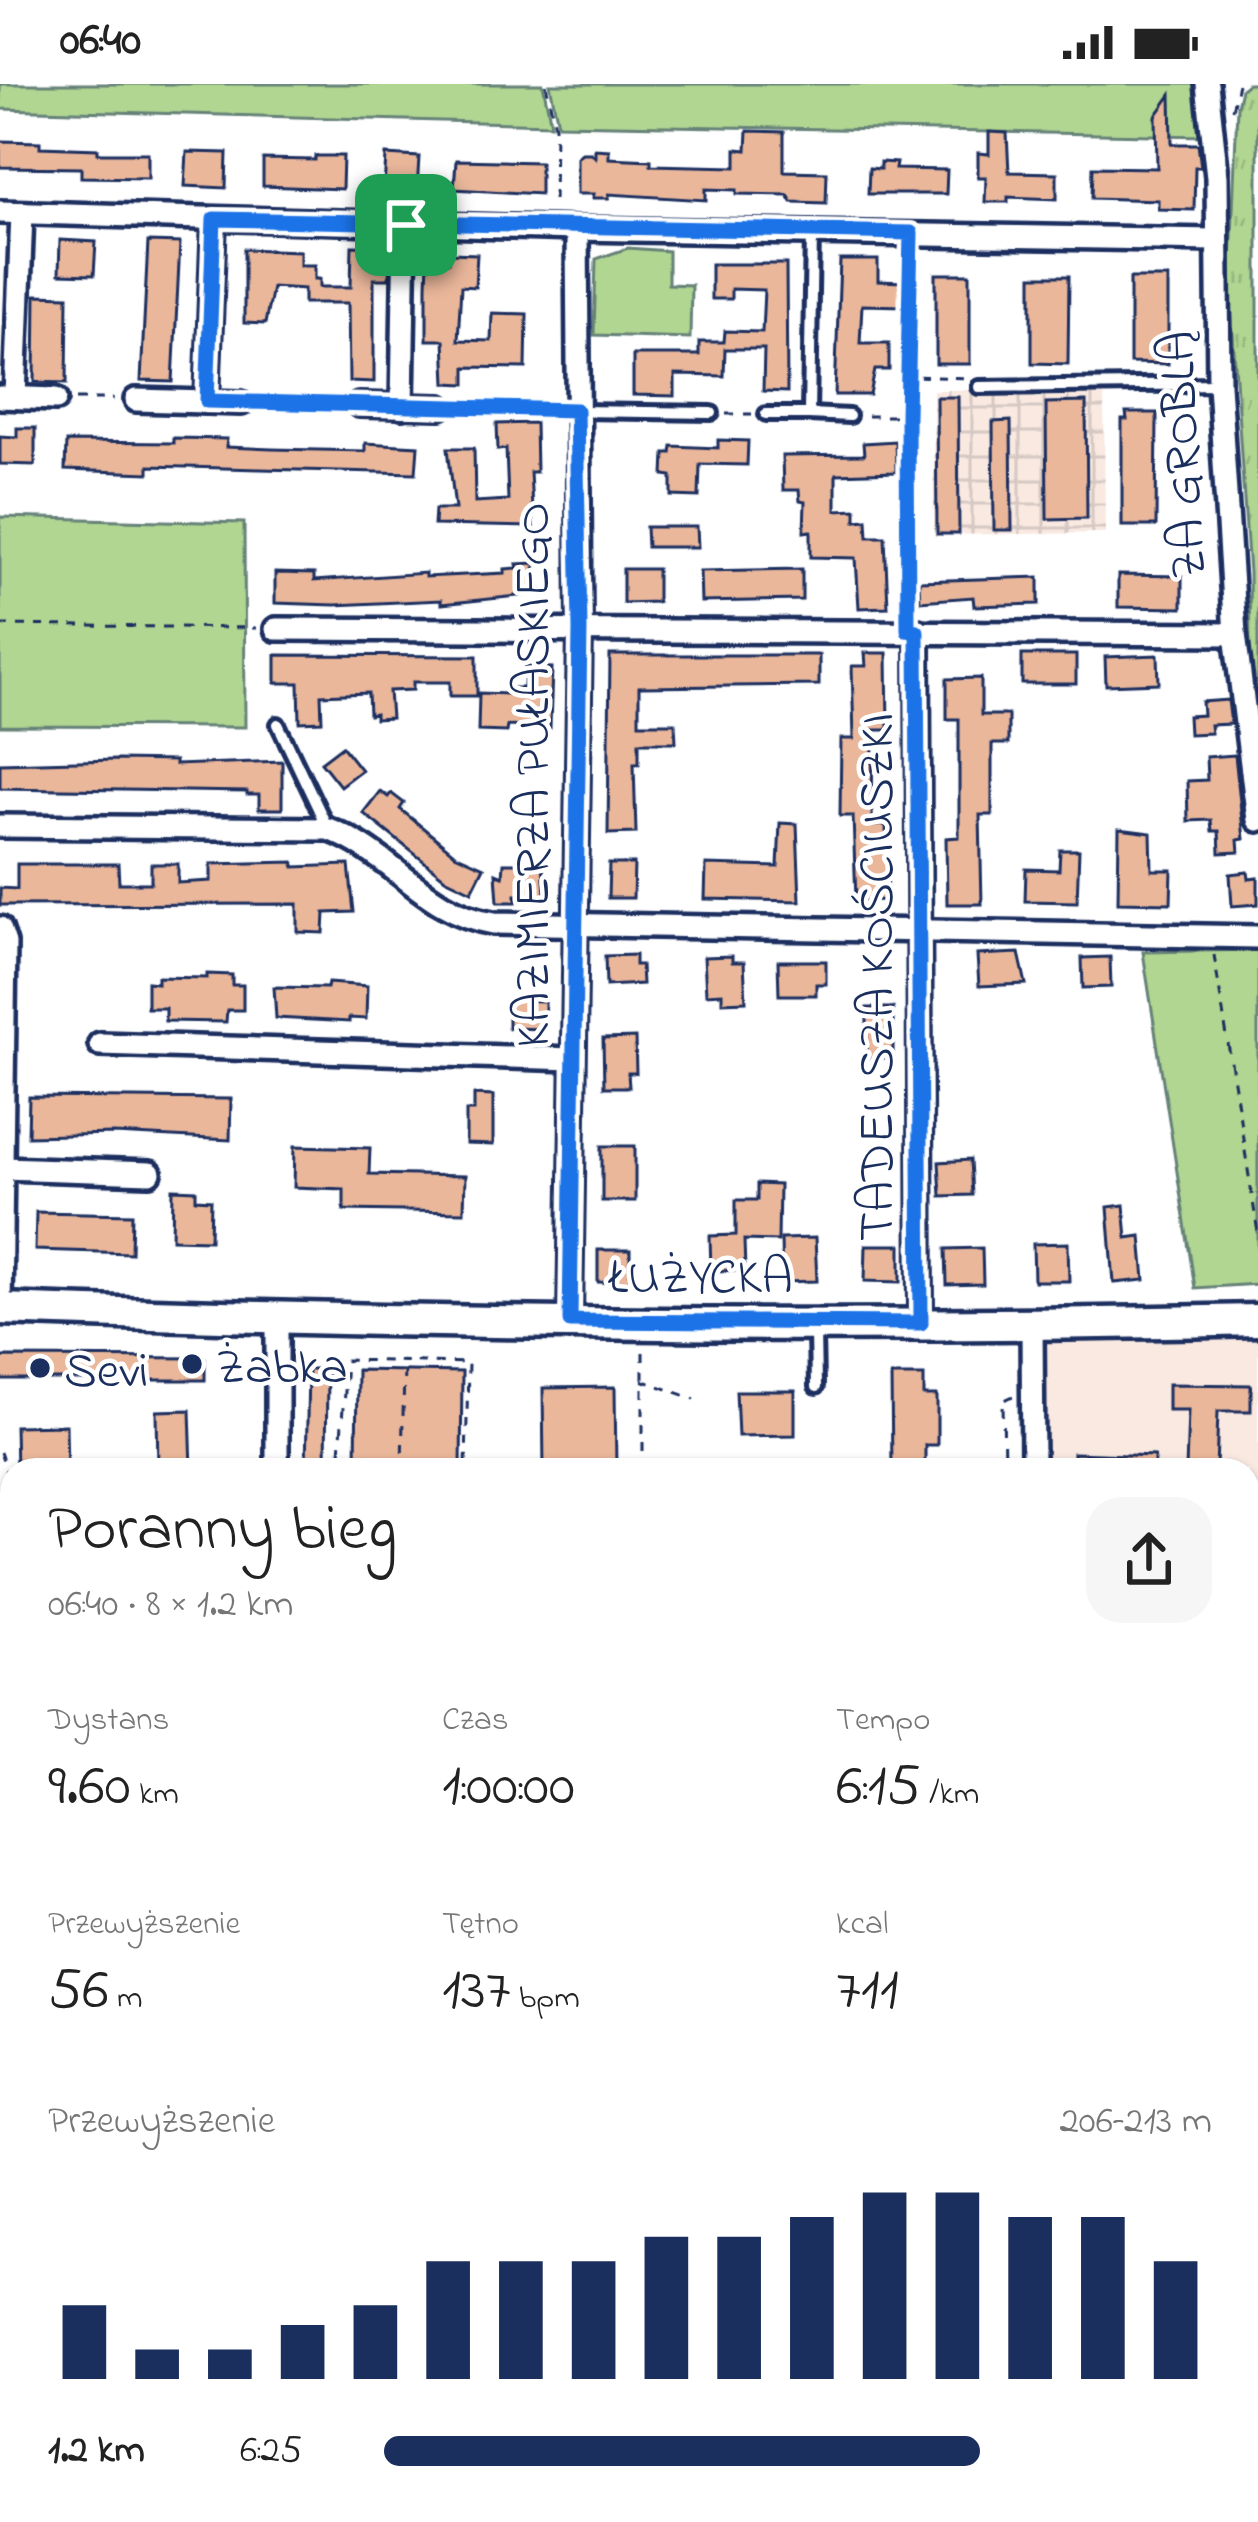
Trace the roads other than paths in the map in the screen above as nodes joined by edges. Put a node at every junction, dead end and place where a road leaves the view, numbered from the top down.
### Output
1 (1208, 84) edge
2 (11, 213) edge
3 (214, 219) junction
4 (406, 225) junction
5 (565, 228) junction
6 (812, 231) junction
7 (1215, 240) junction
8 (1219, 384) junction
9 (979, 387) road end
10 (8, 397) edge
11 (56, 398) road end
12 (136, 400) road end
13 (207, 401) junction
14 (241, 403) road end
15 (359, 405) road end
16 (402, 407) junction
17 (440, 407) road end
18 (576, 410) junction
19 (712, 413) road end
20 (766, 414) road end
21 (809, 415) junction
22 (849, 416) road end
23 (276, 629) road end
24 (580, 629) junction
25 (913, 630) junction
26 (1235, 634) junction
27 (278, 724) dead end
28 (1258, 820) edge
29 (0, 826) edge
30 (328, 830) junction
31 (575, 925) junction
32 (0, 928) edge
33 (918, 932) junction
34 (1258, 937) edge
35 (100, 1044) dead end
36 (573, 1059) junction
37 (3, 1168) junction
38 (150, 1173) dead end
39 (0, 1309) edge
40 (277, 1318) junction
41 (1258, 1320) edge
42 (570, 1321) junction
43 (815, 1322) junction
44 (921, 1323) junction
45 (1032, 1324) junction
46 (816, 1387) dead end
47 (277, 1458) edge
48 (1033, 1458) edge

1 - 7 street, ZA GROBLĄ
2 - 3 street
2 - 10 street
3 - 4 street
3 - 13 street
4 - 5 street
4 - 16 street
5 - 6 street
5 - 18 street, KAZIMIERZA PUŁASKIEGO
6 - 7 street
6 - 21 lane
7 - 8 street, ZA GROBLĄ
8 - 9 lane
8 - 26 street, ZA GROBLĄ
10 - 11 street
12 - 13 street
13 - 14 street
15 - 16 street
16 - 17 street
18 - 19 lane
18 - 24 street, KAZIMIERZA PUŁASKIEGO
20 - 21 lane
21 - 22 lane
23 - 24 street
24 - 25 street
24 - 31 street, KAZIMIERZA PUŁASKIEGO
25 - 26 street
25 - 33 street, TADEUSZA KOŚCIUSZKI
26 - 28 street, ZA GROBLĄ
27 - 30 lane
29 - 30 street
30 - 31 street
31 - 33 street
31 - 36 street, KAZIMIERZA PUŁASKIEGO
32 - 37 street
33 - 34 street
33 - 44 street, TADEUSZA KOŚCIUSZKI
35 - 36 street
36 - 42 street, KAZIMIERZA PUŁASKIEGO
37 - 38 street
37 - 39 street
39 - 40 street, ŁUŻYCKA
40 - 42 street, ŁUŻYCKA
40 - 47 street
41 - 45 street, ŁUŻYCKA
42 - 43 street, ŁUŻYCKA
43 - 44 street, ŁUŻYCKA
43 - 46 lane
44 - 45 street, ŁUŻYCKA
45 - 48 street

